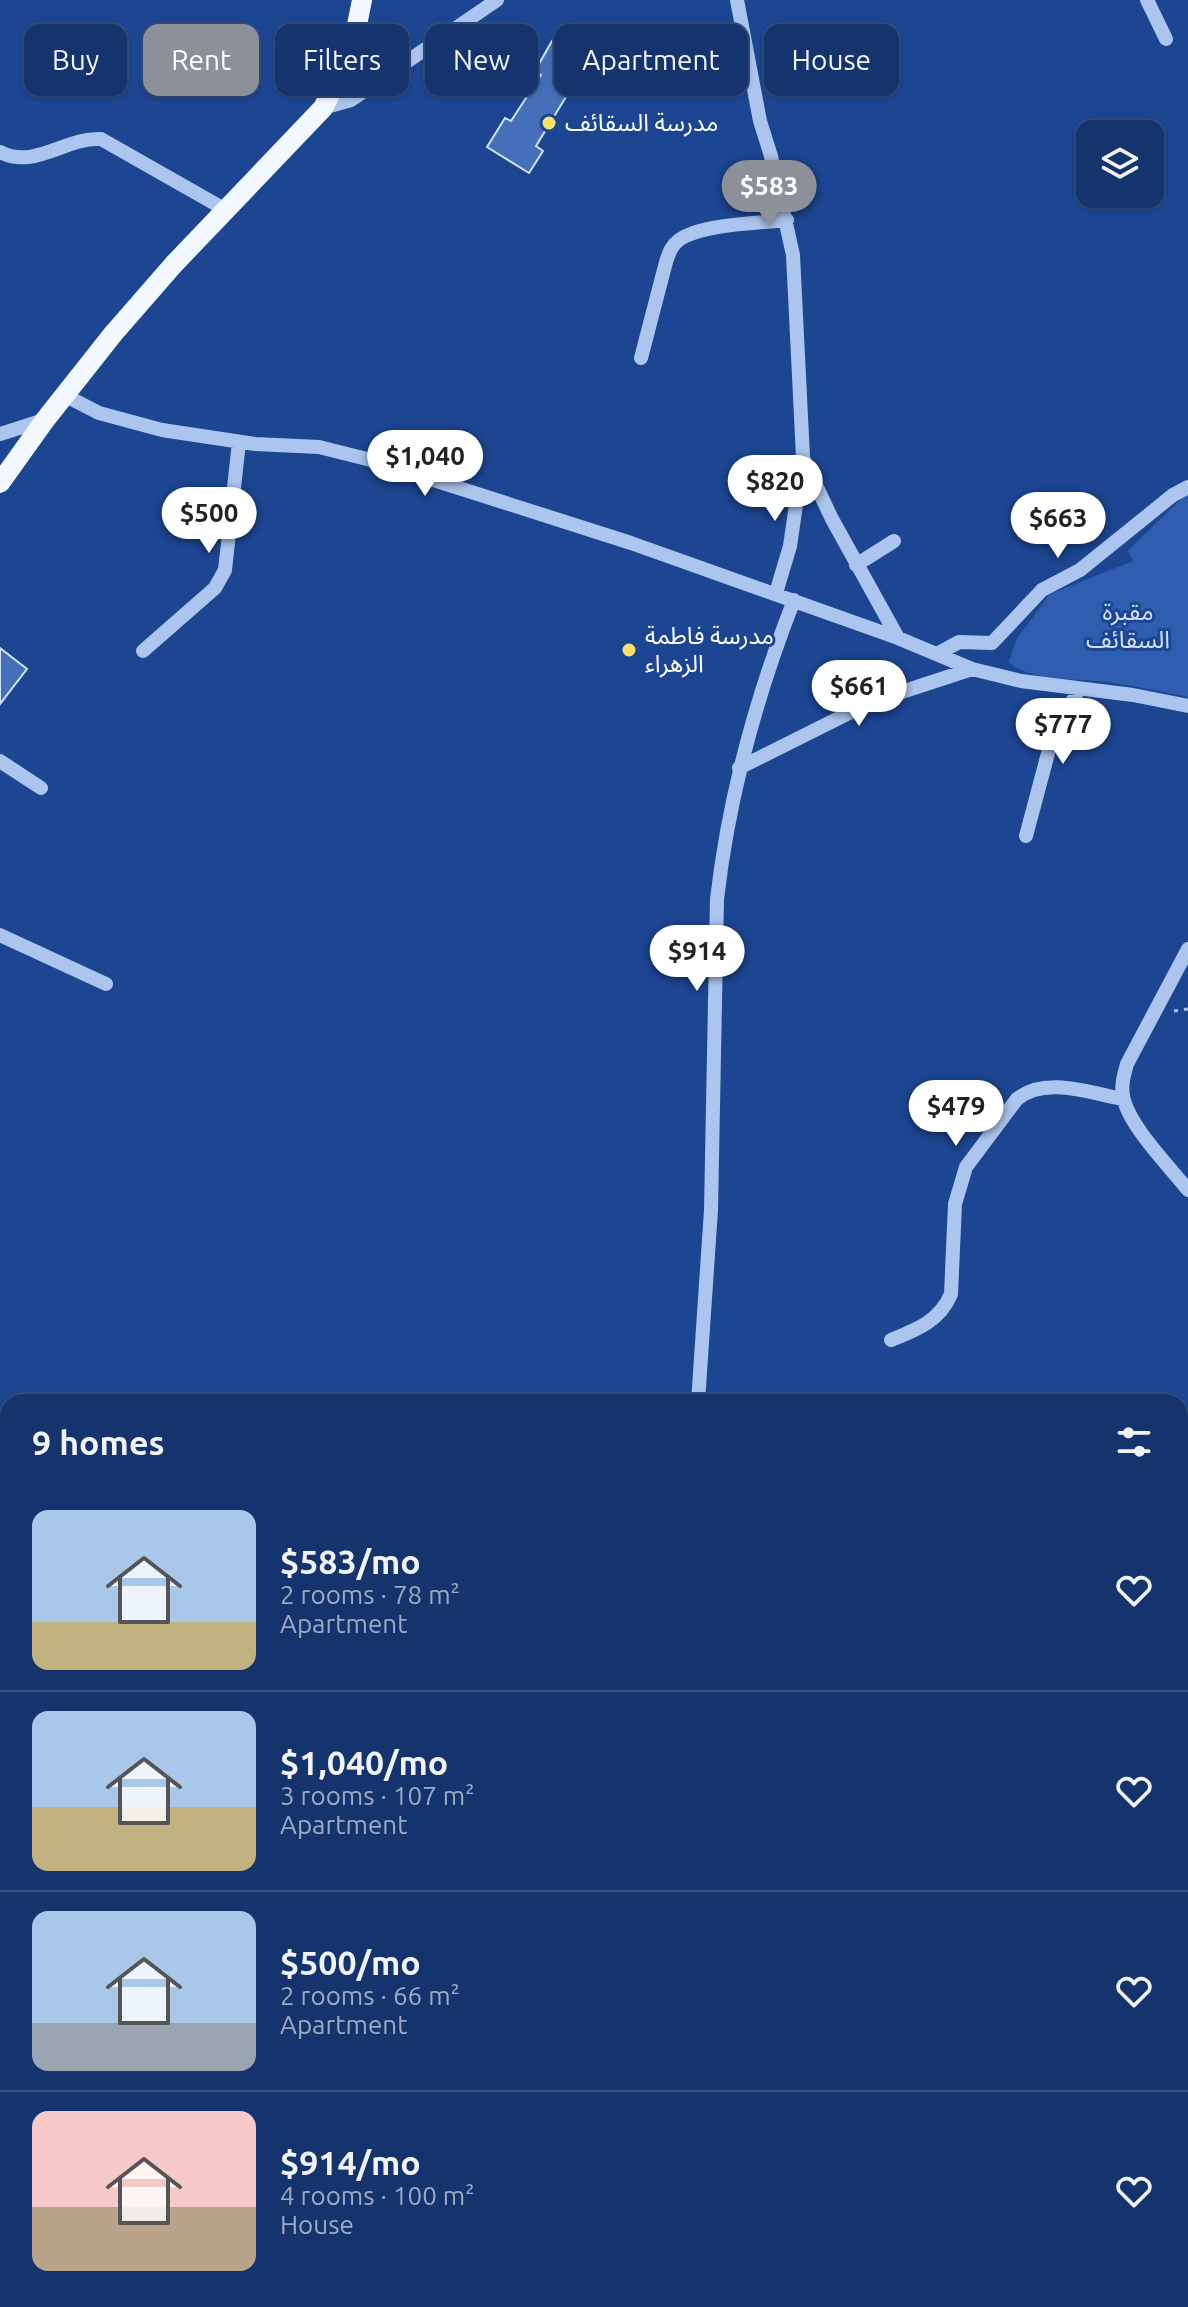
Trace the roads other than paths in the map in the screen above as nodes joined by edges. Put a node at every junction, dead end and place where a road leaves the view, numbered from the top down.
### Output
1 (362, 0) edge
2 (497, 0) edge
3 (737, 0) edge
4 (1147, 0) edge
5 (1166, 39) dead end
6 (323, 108) junction
7 (0, 152) edge
8 (226, 210) junction
9 (787, 220) junction
10 (641, 358) dead end
11 (64, 395) junction
12 (45, 420) junction
13 (0, 434) edge
14 (239, 442) junction
15 (803, 457) junction
16 (0, 483) edge
17 (1188, 487) edge
18 (894, 541) dead end
19 (856, 565) junction
20 (776, 593) junction
21 (794, 600) junction
22 (898, 638) junction
23 (143, 651) dead end
24 (937, 654) junction
25 (972, 669) junction
26 (1079, 689) junction
27 (1188, 706) edge
28 (0, 761) edge
29 (739, 768) junction
30 (41, 788) dead end
31 (1026, 836) dead end
32 (0, 935) edge
33 (1188, 949) edge
34 (106, 984) dead end
35 (1123, 1099) junction
36 (1188, 1190) edge
37 (891, 1340) dead end
38 (699, 1394) edge

1 - 6 main road
2 - 6 street
3 - 9 street
4 - 5 street
6 - 8 main road
7 - 8 street
8 - 11 main road
9 - 10 street
9 - 15 street
11 - 12 main road
11 - 14 street
12 - 13 street
12 - 16 main road
14 - 20 street
14 - 23 street
15 - 19 street
15 - 20 street
17 - 24 street
18 - 19 street
19 - 22 street
20 - 21 street
21 - 22 street
21 - 29 street
22 - 24 street
24 - 25 street
25 - 26 street
25 - 29 street
26 - 27 street
26 - 31 street
28 - 30 street
29 - 38 street
32 - 34 street
33 - 35 street
35 - 36 street
35 - 37 street

